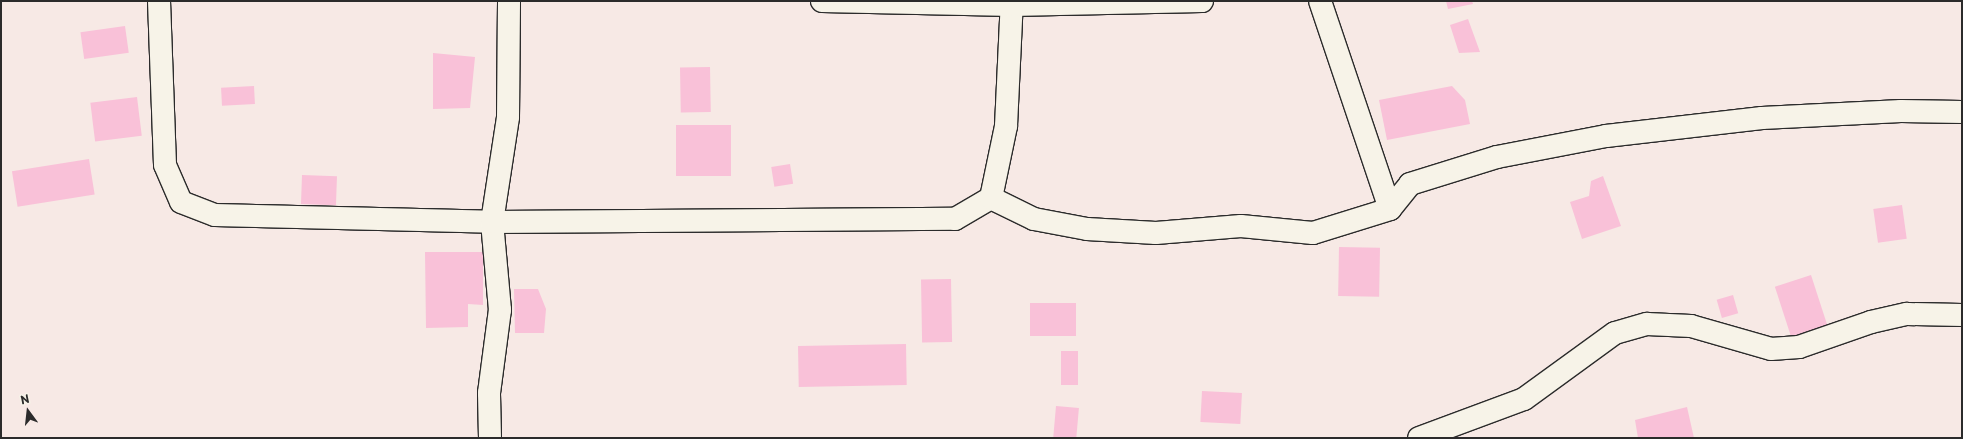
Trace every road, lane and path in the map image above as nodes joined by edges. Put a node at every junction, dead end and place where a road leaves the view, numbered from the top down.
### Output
1 (159, 1) edge
2 (509, 1) edge
3 (822, 1) edge
4 (1202, 1) edge
5 (1320, 1) edge
6 (1012, 3) edge
7 (1962, 112) edge
8 (991, 198) junction
9 (1390, 209) junction
10 (492, 222) junction
11 (1962, 315) edge
12 (490, 438) edge
13 (1418, 438) edge

1 - 10 street
2 - 10 street
3 - 6 street
4 - 6 street
5 - 9 street
6 - 8 street
7 - 9 street
8 - 9 street
8 - 10 street
10 - 12 street
11 - 13 street

